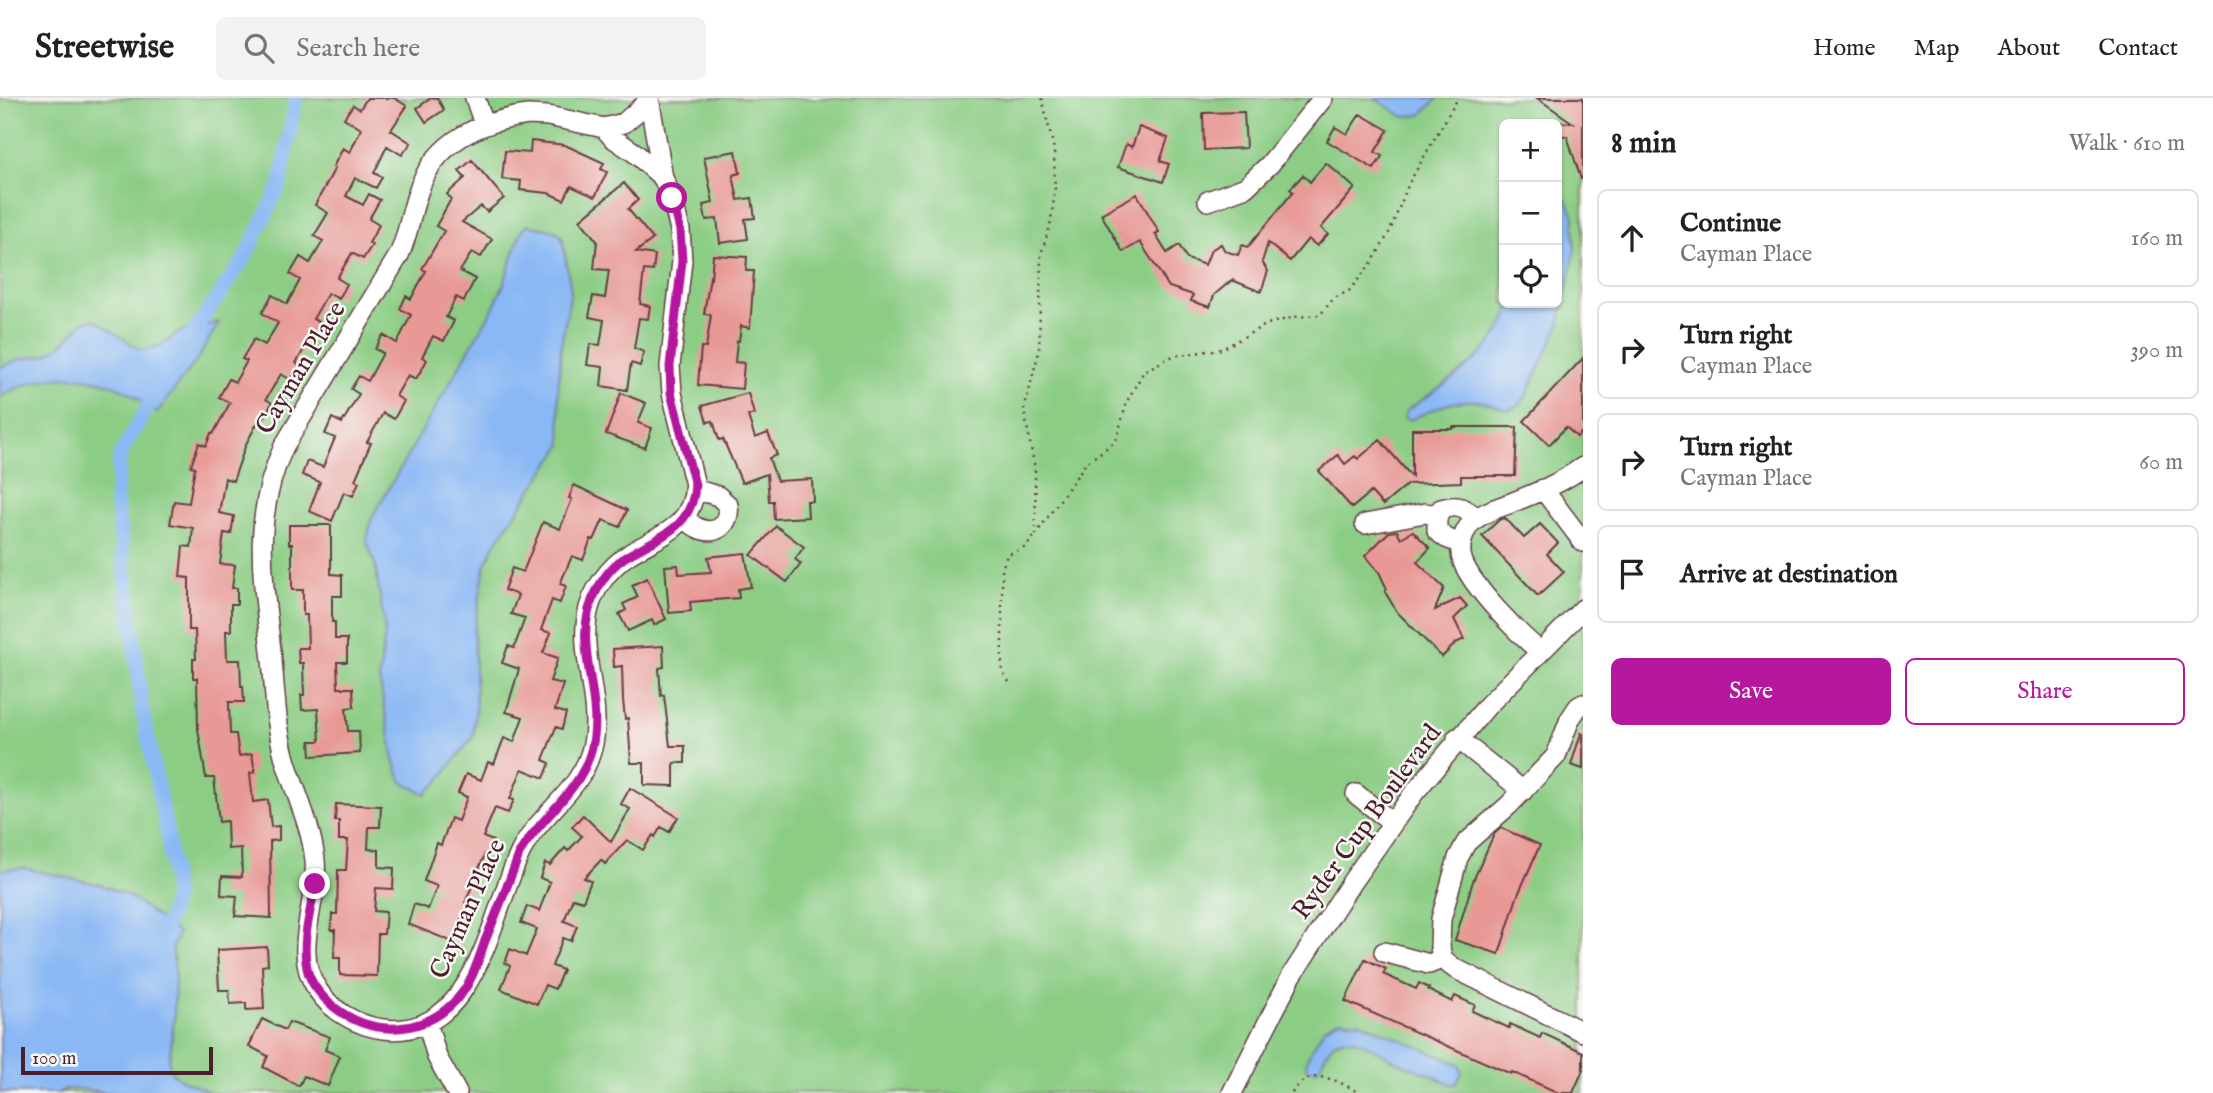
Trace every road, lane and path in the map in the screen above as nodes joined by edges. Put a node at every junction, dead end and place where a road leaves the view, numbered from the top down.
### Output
1 (475, 98) edge
2 (1042, 98) edge
3 (1323, 98) edge
4 (1458, 98) edge
5 (649, 99) edge
6 (484, 124) junction
7 (604, 128) junction
8 (663, 178) junction
9 (1209, 201) dead end
10 (1583, 467) edge
11 (694, 489) junction
12 (1543, 489) junction
13 (1438, 515) junction
14 (684, 517) junction
15 (1477, 518) junction
16 (1366, 524) dead end
17 (1036, 534) junction
18 (1583, 542) edge
19 (1461, 544) junction
20 (1583, 609) edge
21 (1539, 651) junction
22 (1009, 682) dead end
23 (1583, 704) edge
24 (1457, 738) junction
25 (1523, 791) junction
26 (1356, 794) dead end
27 (1393, 822) junction
28 (1384, 952) dead end
29 (1442, 959) junction
30 (427, 1022) junction
31 (1583, 1032) edge
32 (457, 1093) edge
33 (1231, 1093) edge
34 (1292, 1093) edge
35 (1359, 1093) edge

1 - 6 street
2 - 17 path
3 - 9 street
4 - 17 path
5 - 7 street
5 - 8 street
6 - 7 street, Cayman Place
6 - 30 street, Cayman Place
7 - 8 street, Cayman Place
8 - 11 street, Cayman Place
10 - 12 street
11 - 14 street, Cayman Place
11 - 14 street
12 - 15 street
12 - 18 street
13 - 15 street
13 - 16 street
13 - 19 street
14 - 30 street, Cayman Place
15 - 19 street
17 - 22 path
19 - 21 street
20 - 21 street, Ryder Cup Boulevard
21 - 24 street, Ryder Cup Boulevard
23 - 25 street
24 - 25 street
24 - 27 street, Ryder Cup Boulevard
25 - 29 street
26 - 27 street
27 - 33 street, Ryder Cup Boulevard
28 - 29 street
29 - 31 street
30 - 32 street
34 - 35 path

